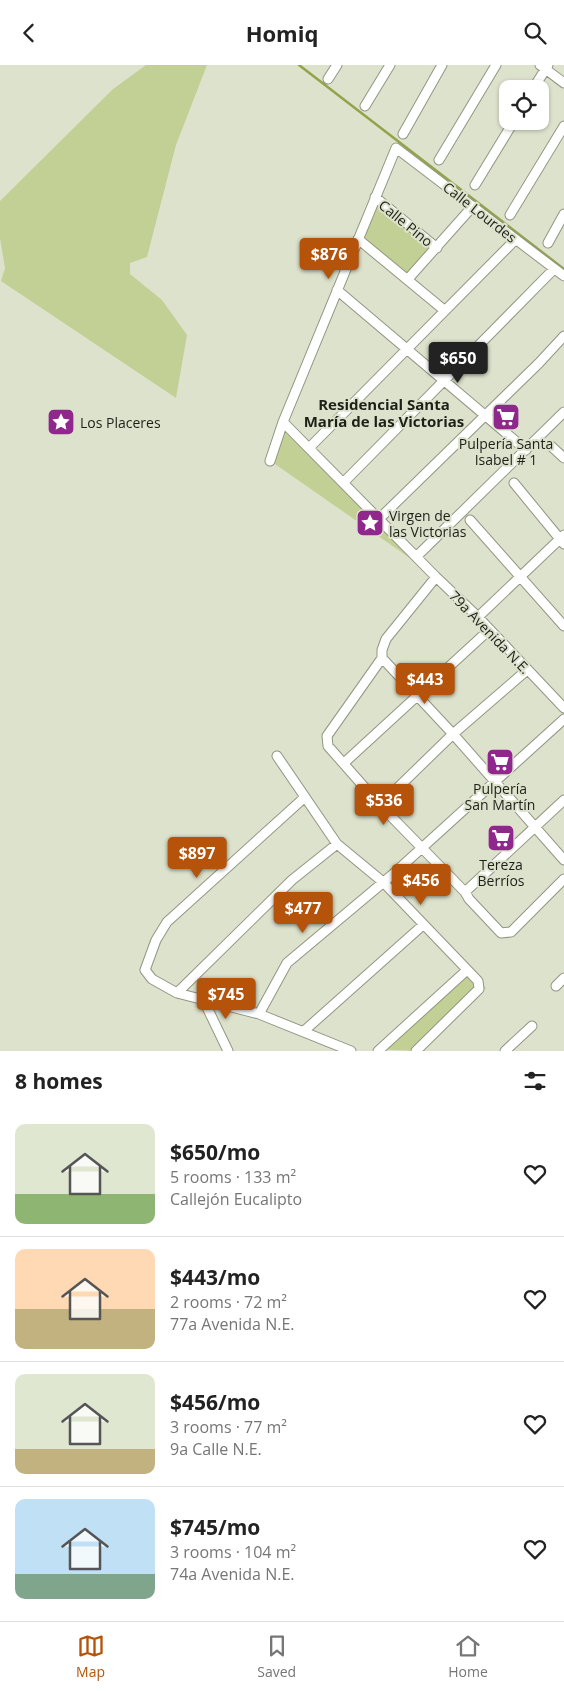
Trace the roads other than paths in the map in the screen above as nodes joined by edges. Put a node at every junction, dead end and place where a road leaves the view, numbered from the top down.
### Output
1 (337, 65) edge
2 (390, 65) edge
3 (442, 65) edge
4 (496, 65) edge
5 (544, 66) edge
6 (328, 79) dead end
7 (537, 80) edge
8 (564, 83) edge
9 (365, 106) dead end
10 (564, 126) edge
11 (509, 130) edge
12 (403, 134) dead end
13 (439, 160) dead end
14 (475, 185) dead end
15 (375, 197) junction
16 (473, 207) junction
17 (510, 215) dead end
18 (564, 215) edge
19 (358, 239) junction
20 (515, 239) junction
21 (548, 243) dead end
22 (437, 248) junction
23 (554, 269) junction
24 (564, 276) edge
25 (408, 279) junction
26 (337, 291) junction
27 (444, 310) junction
28 (564, 336) edge
29 (407, 348) junction
30 (445, 380) junction
31 (564, 413) edge
32 (486, 415) junction
33 (283, 422) junction
34 (551, 446) dead end
35 (310, 447) junction
36 (526, 449) junction
37 (564, 458) edge
38 (270, 461) dead end
39 (344, 482) junction
40 (514, 483) dead end
41 (380, 519) junction
42 (470, 520) dead end
43 (562, 539) edge
44 (417, 556) junction
45 (521, 576) junction
46 (436, 577) junction
47 (478, 617) junction
48 (564, 626) edge
49 (489, 630) junction
50 (382, 659) junction
51 (527, 669) junction
52 (417, 696) junction
53 (564, 708) edge
54 (564, 719) edge
55 (453, 734) junction
56 (277, 756) dead end
57 (344, 763) junction
58 (495, 783) junction
59 (305, 797) junction
60 (564, 800) edge
61 (380, 805) junction
62 (536, 826) junction
63 (337, 844) junction
64 (423, 847) junction
65 (564, 860) edge
66 (564, 879) edge
67 (383, 882) junction
68 (465, 892) junction
69 (423, 925) junction
70 (467, 969) junction
71 (564, 978) edge
72 (556, 985) dead end
73 (177, 993) junction
74 (203, 999) junction
75 (259, 1015) junction
76 (532, 1026) dead end
77 (304, 1031) junction
78 (228, 1051) edge
79 (351, 1051) edge
80 (378, 1051) edge
81 (416, 1051) edge
82 (505, 1051) edge

1 - 6 street
2 - 9 street
3 - 12 street
4 - 13 street
5 - 7 street
5 - 8 street
10 - 17 street
11 - 14 street
15 - 16 street, Calle Lourdes
15 - 19 street
15 - 22 street, Calle Pino
16 - 20 street, Calle Lourdes
16 - 22 street
18 - 21 street
19 - 25 street
19 - 26 street
20 - 23 street, Calle Lourdes
20 - 27 street
22 - 25 street
23 - 24 street, Calle Lourdes
23 - 30 street
25 - 27 street
26 - 29 street
26 - 33 street
27 - 29 street
28 - 32 street
29 - 30 street
29 - 35 street
30 - 32 street
30 - 39 street
31 - 36 street
32 - 36 street
32 - 41 street
33 - 35 street, 79a Avenida N.E.
33 - 38 street
34 - 37 street
35 - 39 street, 79a Avenida N.E.
36 - 44 street
39 - 41 street, 79a Avenida N.E.
40 - 43 street
41 - 44 street, 79a Avenida N.E.
42 - 45 street
43 - 45 street
44 - 46 street, 79a Avenida N.E.
45 - 47 street
45 - 48 street
46 - 47 street, 79a Avenida N.E.
46 - 50 street
47 - 49 street, 79a Avenida N.E.
49 - 51 street, 79a Avenida N.E.
49 - 52 street
50 - 52 street
50 - 57 street
51 - 53 street, 79a Avenida N.E.
51 - 55 street
52 - 55 street
52 - 57 street
54 - 58 street
55 - 58 street
55 - 61 street
56 - 59 street
57 - 61 street
58 - 62 street
58 - 64 street
59 - 63 street
59 - 73 street
60 - 62 street
61 - 64 street
62 - 65 street
62 - 68 street
63 - 67 street
63 - 73 street
64 - 67 street
64 - 68 street
66 - 68 street
67 - 69 street
67 - 75 street
69 - 70 street
69 - 77 street
70 - 80 street
70 - 81 street
71 - 72 street
73 - 74 street
74 - 75 street
74 - 78 street
75 - 77 street
76 - 82 street
77 - 79 street

